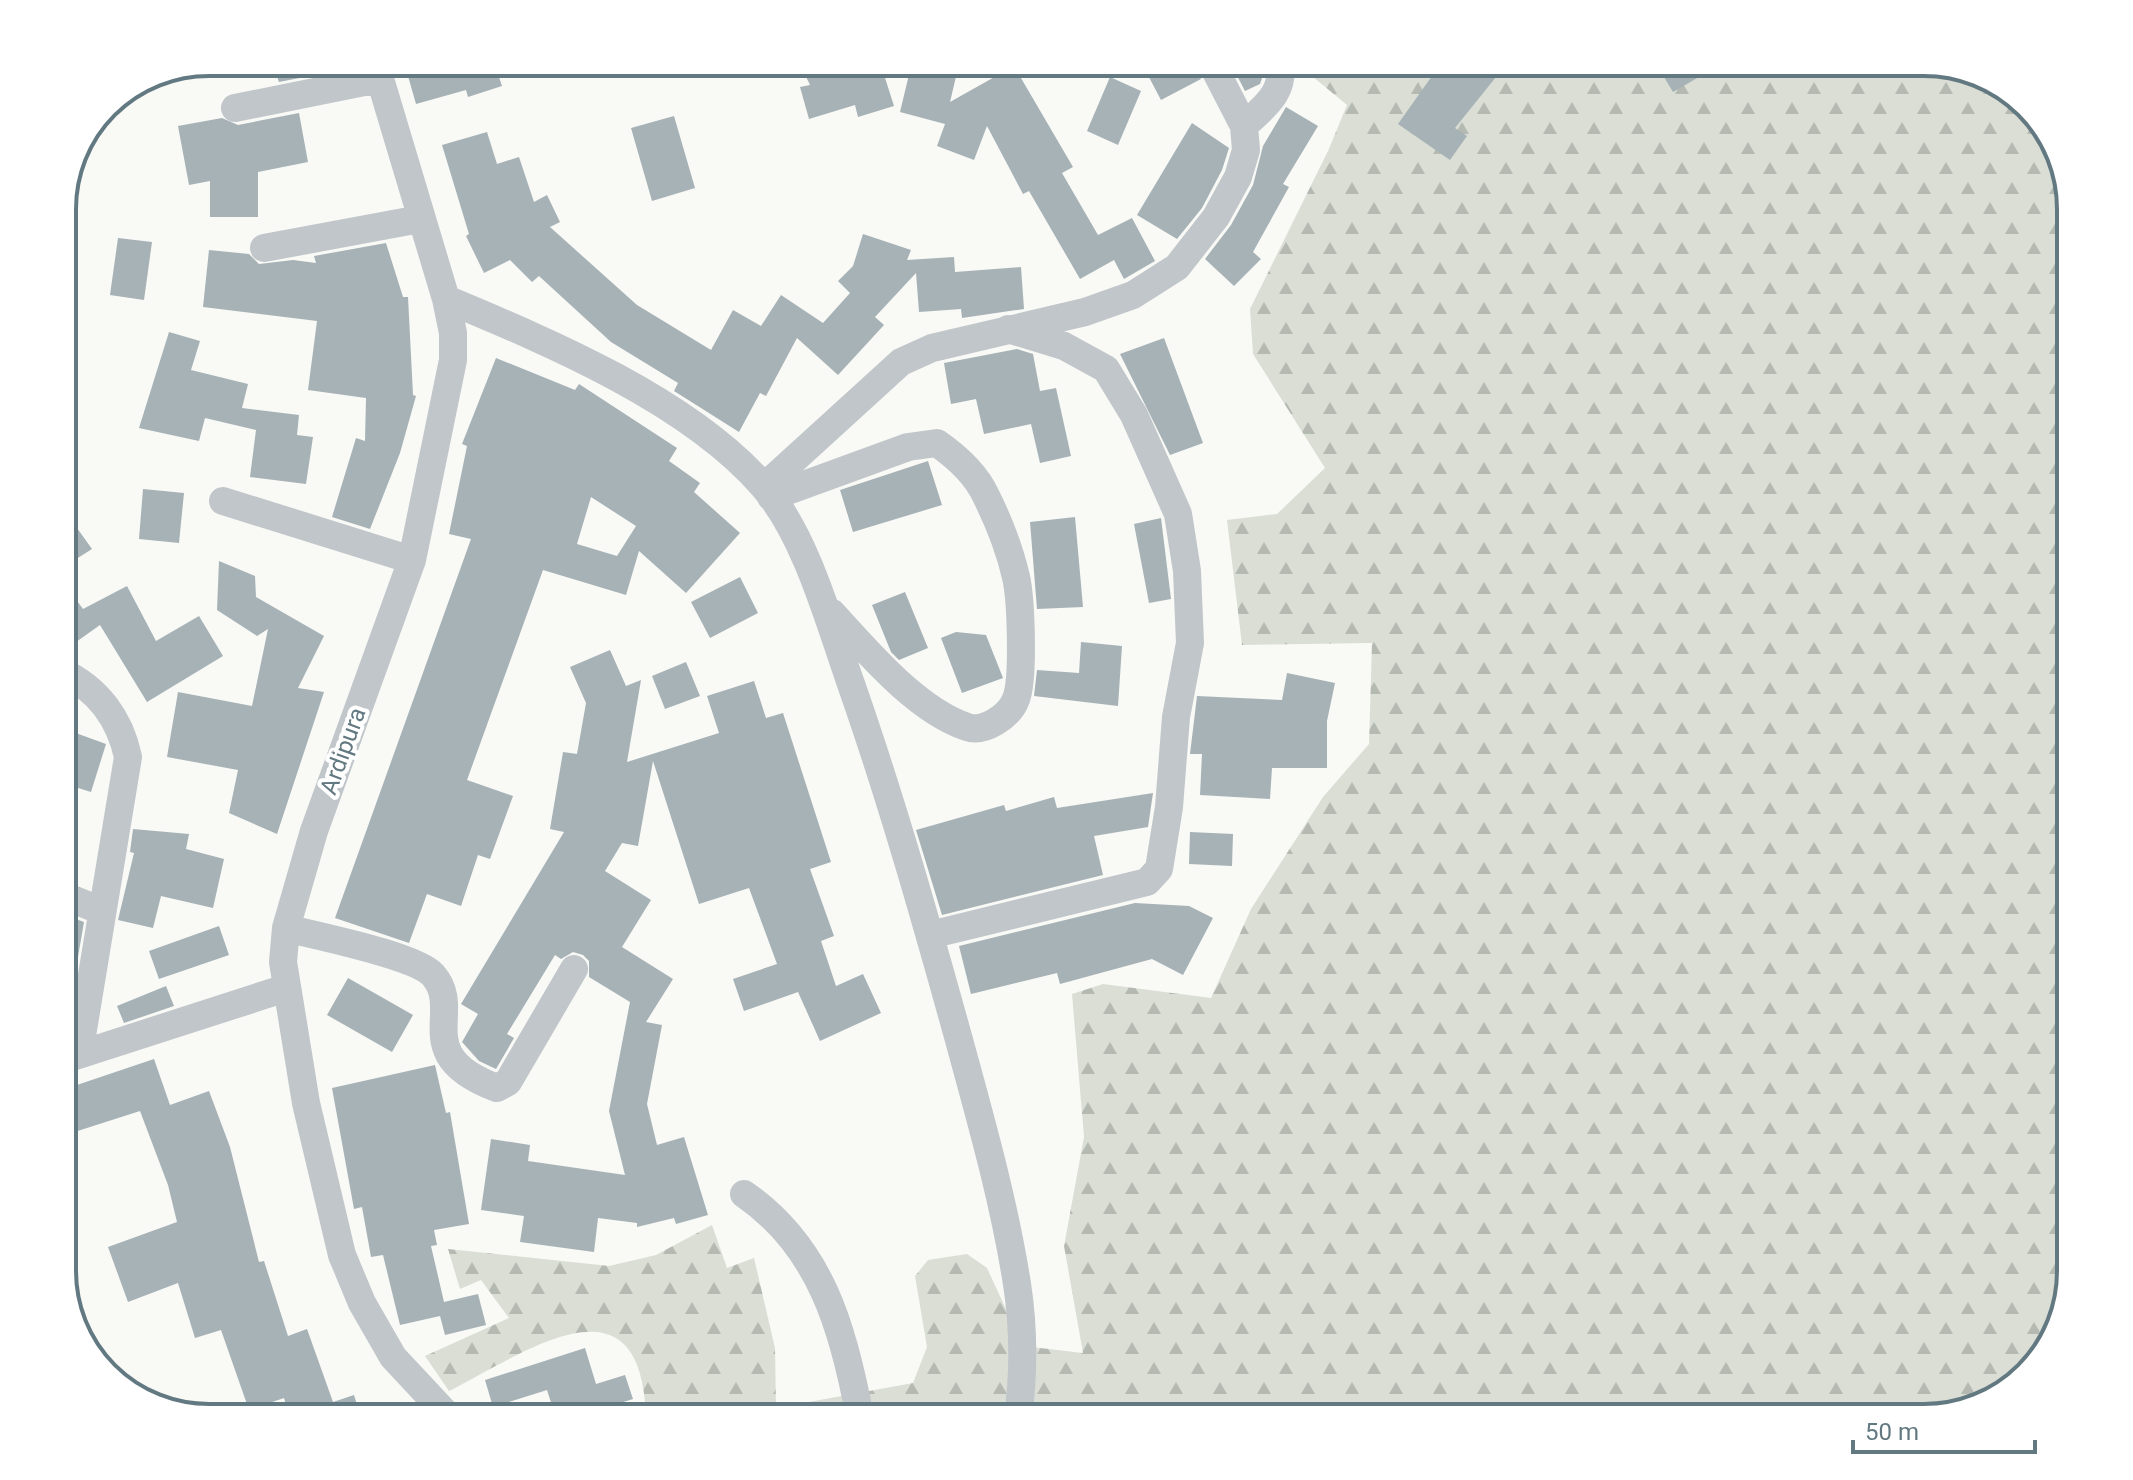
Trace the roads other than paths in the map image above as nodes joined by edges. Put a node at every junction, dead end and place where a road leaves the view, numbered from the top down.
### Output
1 (358, 76) edge
2 (378, 76) edge
3 (1218, 76) edge
4 (1282, 76) edge
5 (235, 108) dead end
6 (1244, 126) junction
7 (420, 219) junction
8 (264, 248) dead end
9 (446, 299) junction
10 (1008, 329) junction
11 (767, 492) junction
12 (223, 501) dead end
13 (412, 560) junction
14 (823, 604) junction
15 (76, 678) edge
16 (76, 901) edge
17 (102, 911) junction
18 (286, 928) junction
19 (930, 935) junction
20 (574, 969) dead end
21 (286, 988) junction
22 (76, 1033) edge
23 (76, 1055) edge
24 (744, 1194) dead end
25 (437, 1404) edge
26 (857, 1404) edge
27 (1020, 1404) edge

1 - 5 street
2 - 7 street, Ardipura
3 - 6 street
4 - 6 street
6 - 10 street
7 - 8 street
7 - 9 street, Ardipura
9 - 11 street
9 - 13 street, Ardipura
10 - 11 street
10 - 19 street
11 - 14 street
11 - 14 street
12 - 13 street
13 - 18 street, Ardipura
14 - 19 street
15 - 17 street
16 - 17 street
17 - 22 street
18 - 20 street
18 - 21 street, Ardipura
19 - 27 street
21 - 23 street
21 - 25 street, Ardipura
24 - 26 street

